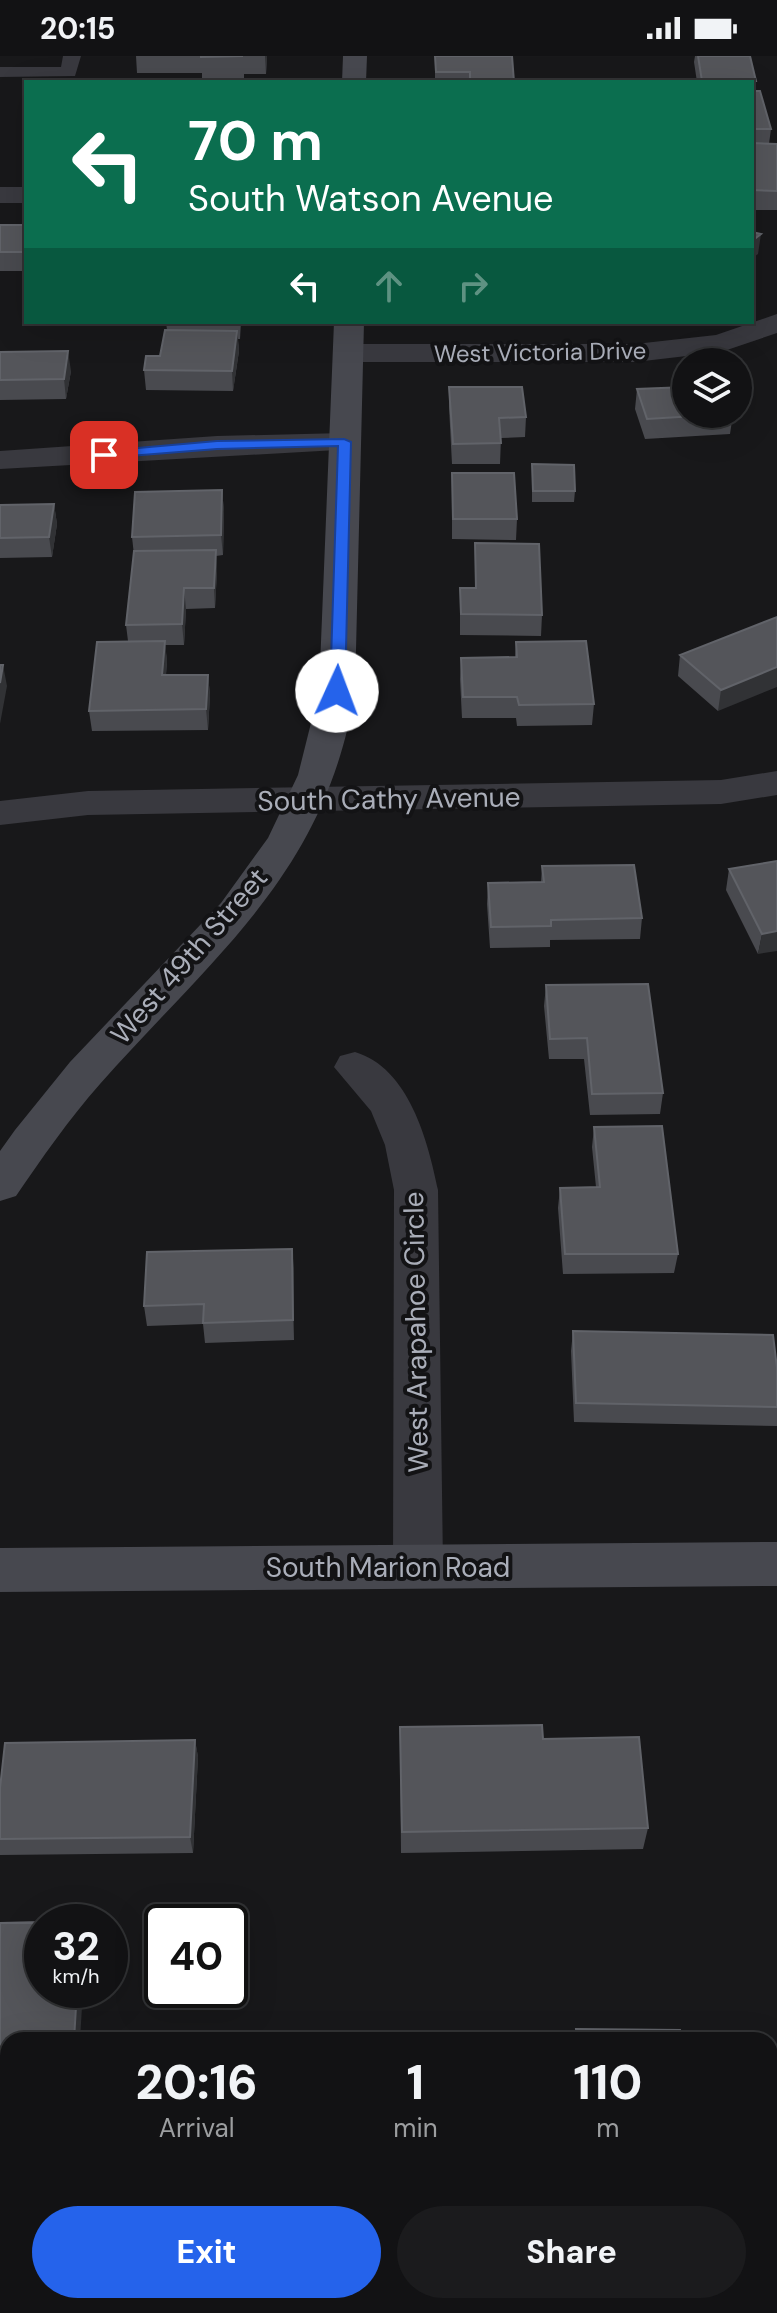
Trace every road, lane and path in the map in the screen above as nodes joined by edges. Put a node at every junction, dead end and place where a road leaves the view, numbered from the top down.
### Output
1 (355, 56) edge
2 (68, 70) edge
3 (0, 72) edge
4 (354, 80) edge
5 (0, 195) edge
6 (24, 195) edge
7 (777, 323) edge
8 (348, 338) edge
9 (344, 442) junction
10 (0, 460) edge
11 (777, 783) edge
12 (307, 801) junction
13 (0, 813) edge
14 (355, 1067) dead end
15 (0, 1184) edge
16 (777, 1564) edge
17 (418, 1566) junction
18 (0, 1570) edge

1 - 4 street
2 - 3 lane
5 - 6 street
7 - 8 street, West Victoria Drive
8 - 9 street, West 49th Street
9 - 10 street
9 - 12 street, West 49th Street
11 - 12 street, South Cathy Avenue
12 - 13 street, South Cathy Avenue
12 - 15 street, West 49th Street
14 - 17 street, West Arapahoe Circle
16 - 17 street, South Marion Road
17 - 18 street, South Marion Road

